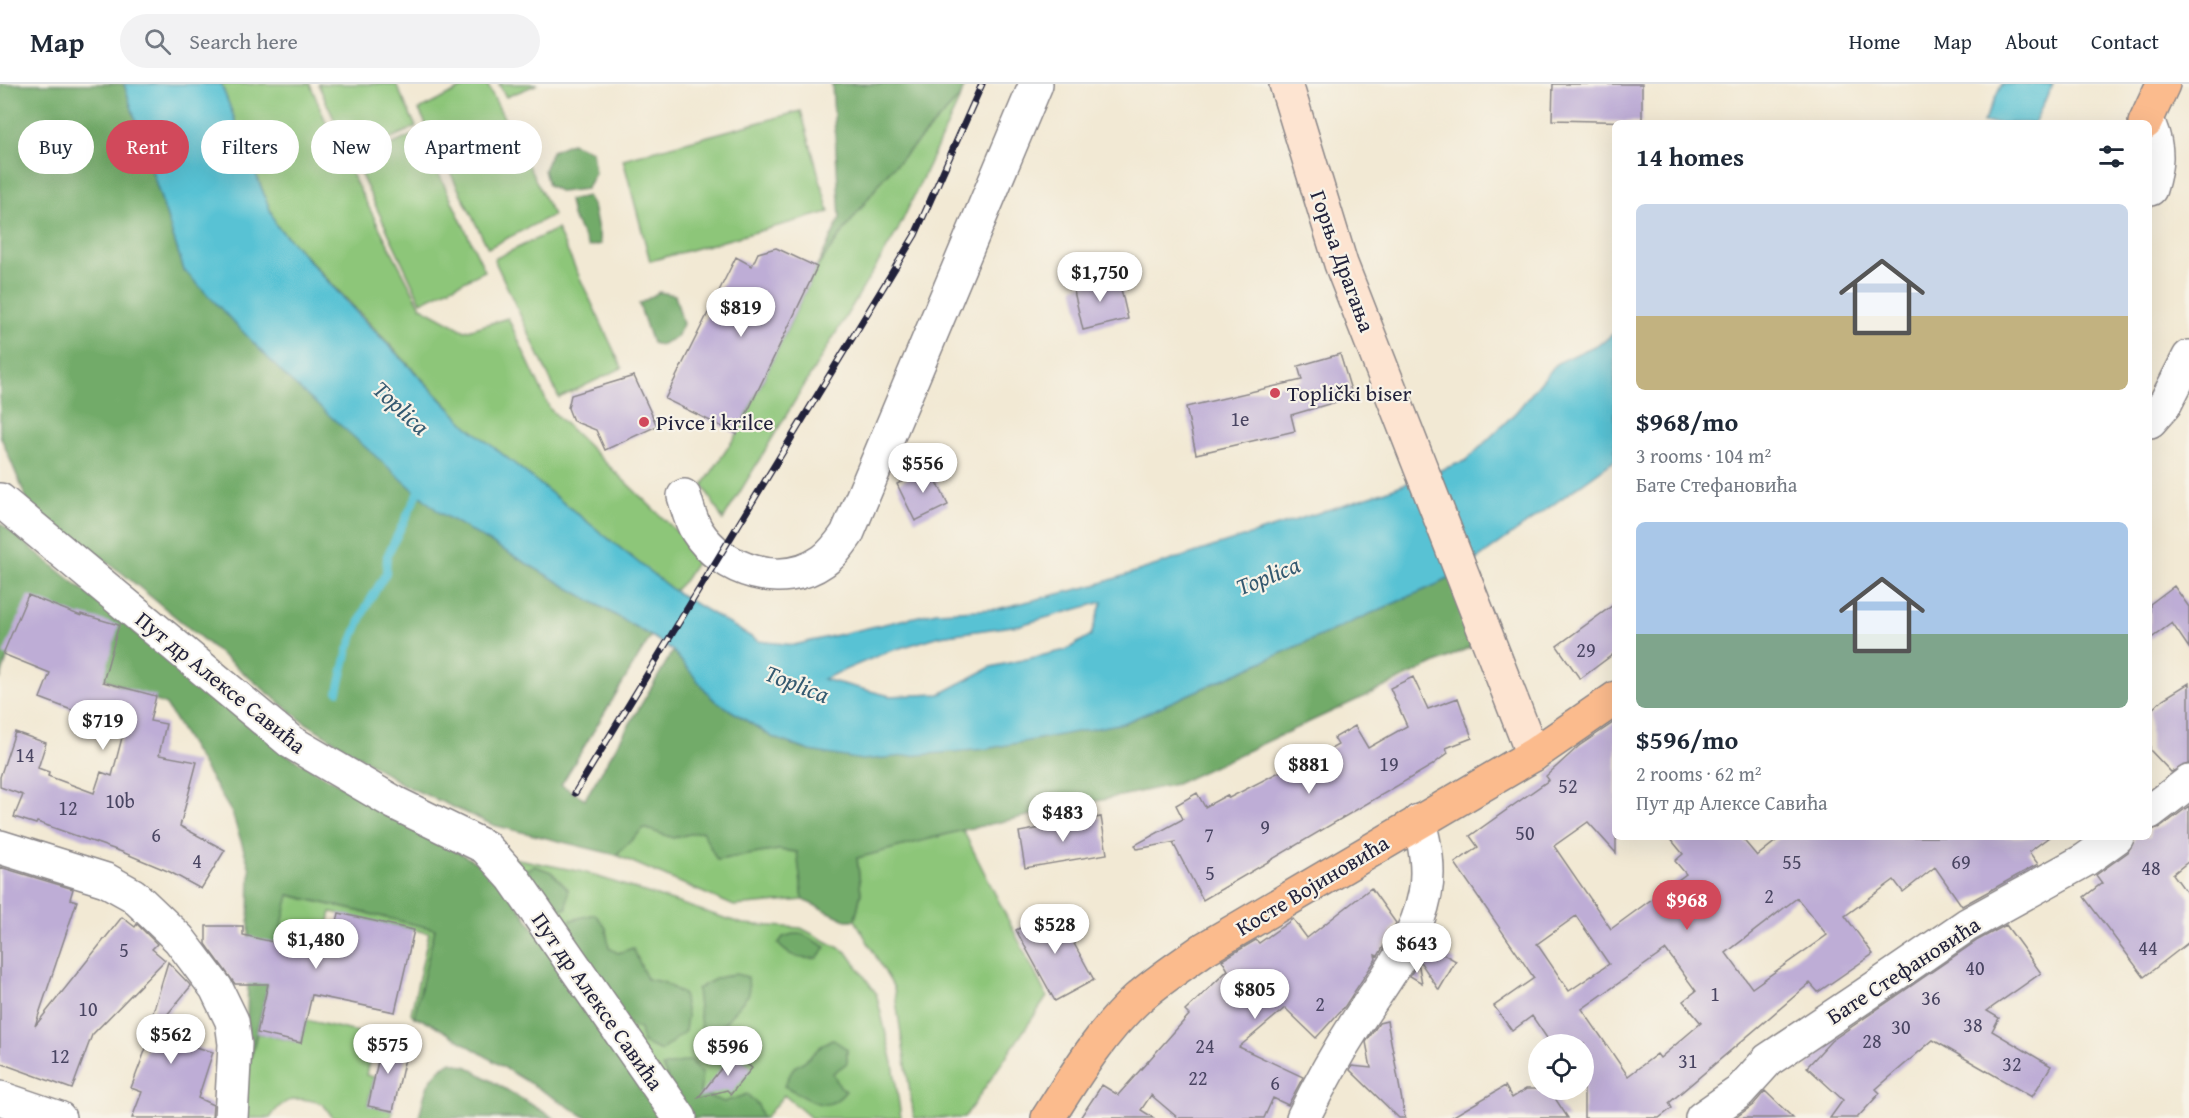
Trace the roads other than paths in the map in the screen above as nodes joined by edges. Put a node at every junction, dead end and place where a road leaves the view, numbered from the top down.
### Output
1 (1036, 84) edge
2 (1286, 84) edge
3 (2163, 84) edge
4 (2148, 120) edge
5 (2152, 138) edge
6 (2152, 182) edge
7 (2189, 357) edge
8 (2152, 419) edge
9 (684, 496) dead end
10 (0, 500) edge
11 (1612, 701) edge
12 (1533, 755) junction
13 (2189, 782) edge
14 (2152, 810) edge
15 (1419, 821) junction
16 (2112, 840) edge
17 (0, 847) edge
18 (0, 1098) edge
19 (59, 1118) edge
20 (231, 1118) edge
21 (680, 1118) edge
22 (1048, 1118) edge
23 (1303, 1118) edge
24 (1702, 1118) edge

1 - 9 street
2 - 12 street, Горња Драгања
3 - 4 main road
5 - 6 street
7 - 8 street
10 - 21 street, Пут др Алексе Савића
11 - 12 main road, Косте Војиновића
12 - 15 main road, Косте Војиновића
13 - 14 street
15 - 22 main road, Косте Војиновића
15 - 23 street
16 - 24 street, Бате Стефановића
17 - 20 street
18 - 19 street

